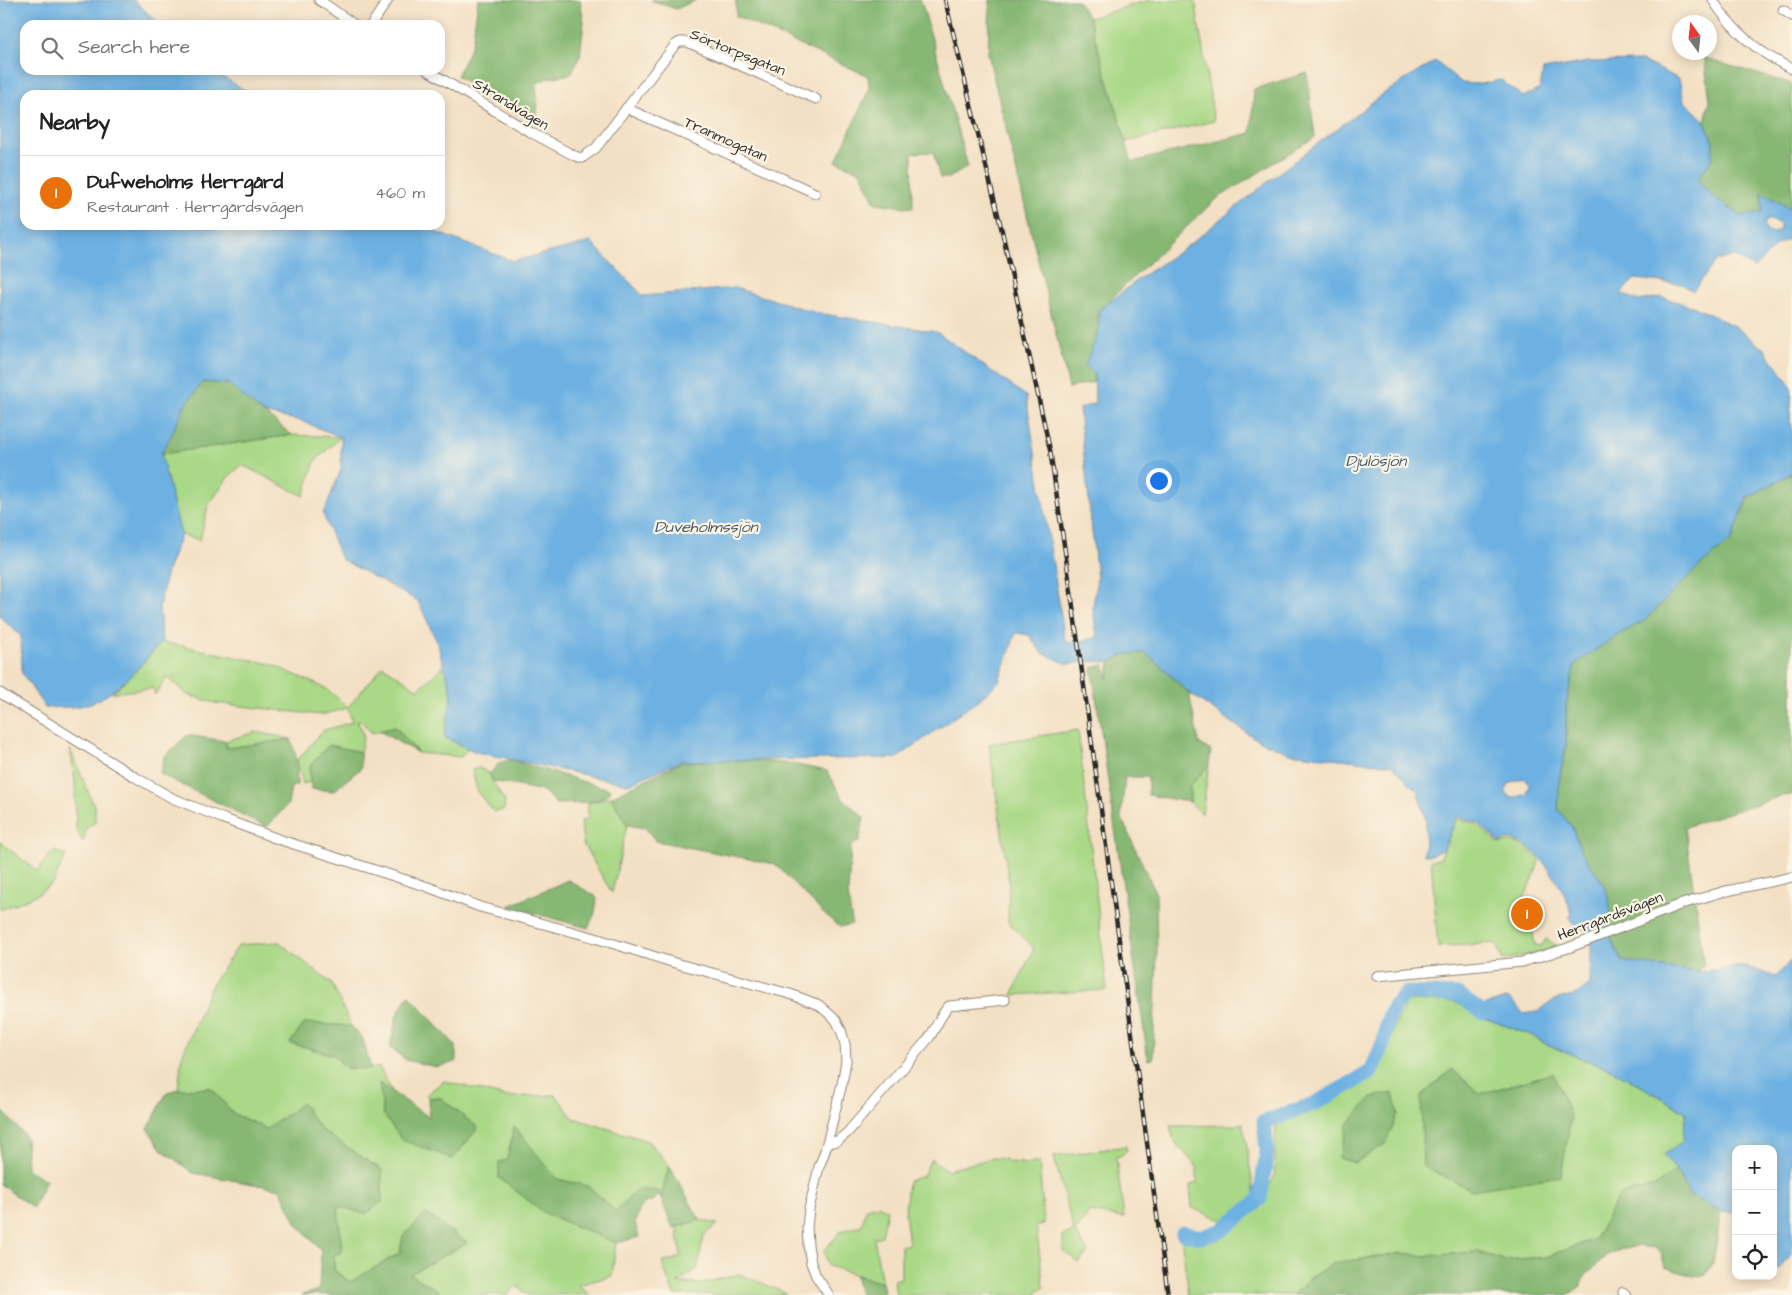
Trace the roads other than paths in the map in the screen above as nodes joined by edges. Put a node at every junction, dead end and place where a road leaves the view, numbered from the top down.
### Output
1 (318, 0) edge
2 (388, 0) edge
3 (1713, 0) edge
4 (1783, 10) dead end
5 (1792, 16) edge
6 (348, 20) edge
7 (374, 20) edge
8 (1792, 68) edge
9 (435, 75) edge
10 (816, 99) dead end
11 (626, 108) junction
12 (582, 158) joint
13 (815, 193) dead end
14 (0, 694) edge
15 (1792, 877) edge
16 (1377, 976) dead end
17 (1005, 1000) dead end
18 (827, 1143) junction
19 (829, 1295) edge

1 - 6 street
2 - 7 street
3 - 8 street
4 - 5 street
9 - 12 street, Strandvägen
10 - 11 street, Sörtorpsgatan
11 - 12 street, Sörtorpsgatan
11 - 13 street, Tranmogatan
14 - 18 street
15 - 16 street, Herrgårdsvägen
17 - 18 street
18 - 19 street

